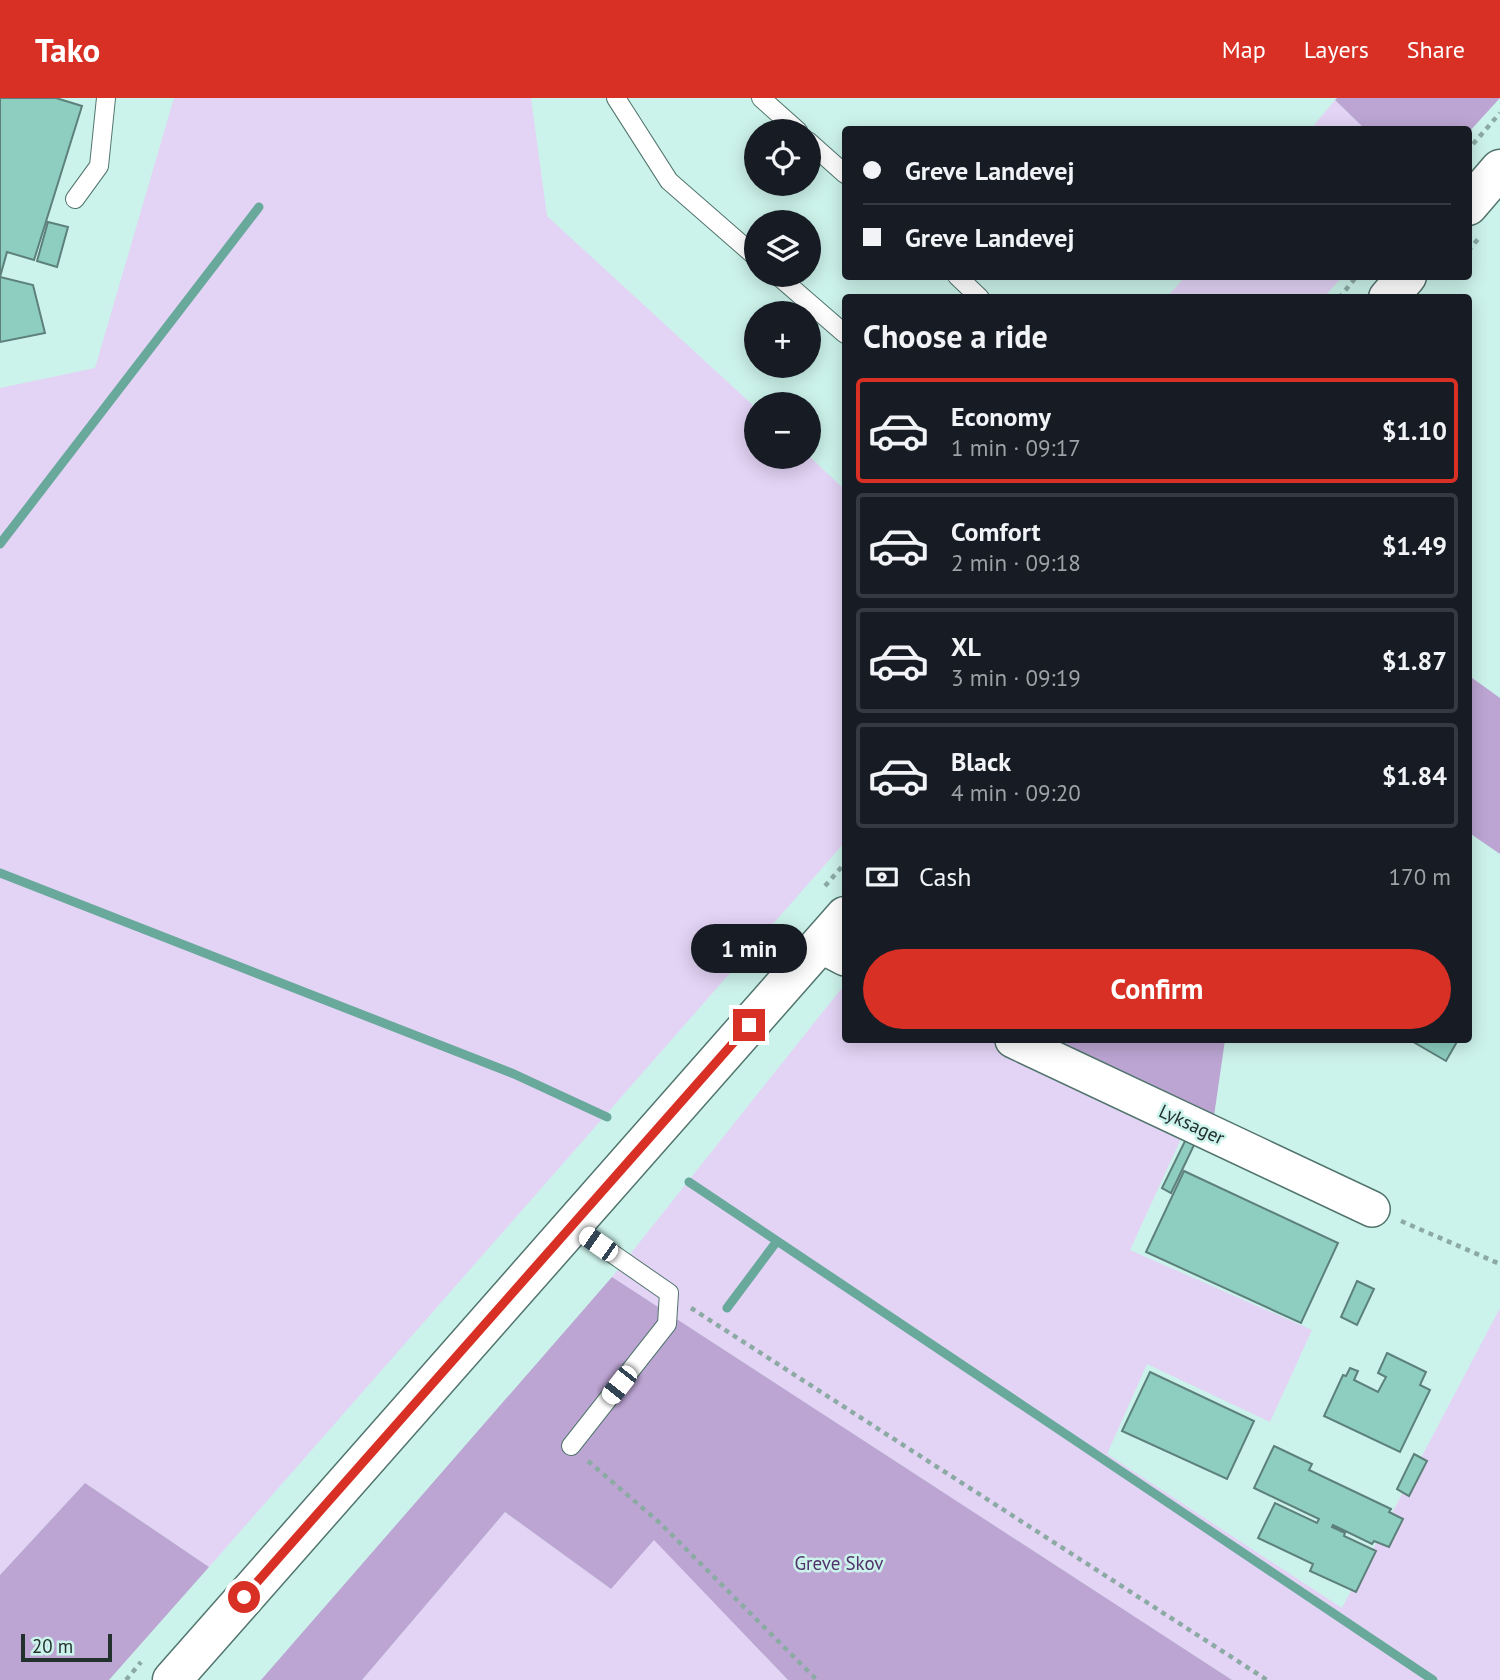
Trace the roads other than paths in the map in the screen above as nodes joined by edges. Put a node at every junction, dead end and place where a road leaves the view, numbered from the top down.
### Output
1 (106, 98) edge
2 (616, 98) edge
3 (761, 98) edge
4 (785, 119) edge
5 (821, 153) edge
6 (1500, 169) edge
7 (842, 171) edge
8 (75, 199) dead end
9 (1472, 201) edge
10 (744, 247) edge
11 (961, 280) edge
12 (1403, 280) edge
13 (790, 287) edge
14 (976, 294) edge
15 (1391, 294) edge
16 (842, 331) edge
17 (842, 925) edge
18 (833, 951) edge
19 (1019, 1043) edge
20 (1372, 1209) road end
21 (571, 1226) junction
22 (571, 1446) road end
23 (172, 1680) edge

1 - 8 lane
2 - 10 lane
3 - 4 lane
5 - 7 lane
6 - 9 street
11 - 14 lane
12 - 15 street
13 - 16 lane
17 - 18 street
18 - 21 street
19 - 20 street, Lyksager
21 - 22 lane
21 - 23 street

